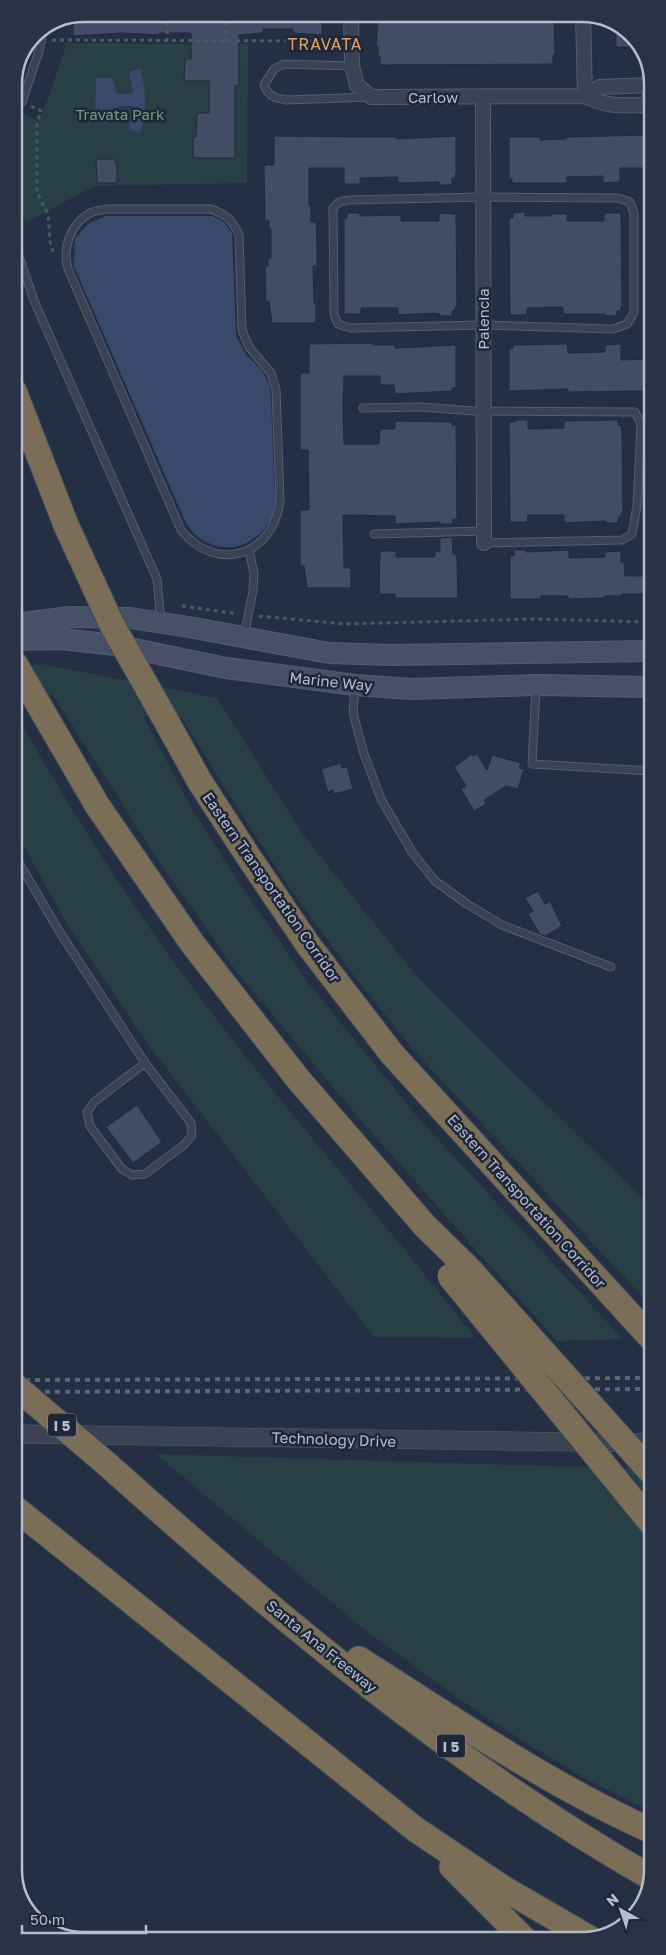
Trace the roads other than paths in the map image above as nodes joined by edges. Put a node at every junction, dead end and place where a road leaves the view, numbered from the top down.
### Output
1 (351, 23) edge
2 (584, 23) edge
3 (40, 42) edge
4 (352, 66) junction
5 (644, 85) edge
6 (482, 96) junction
7 (586, 96) junction
8 (371, 97) junction
9 (23, 99) edge
10 (644, 105) edge
11 (483, 197) junction
12 (23, 268) edge
13 (483, 325) junction
14 (363, 408) dead end
15 (484, 411) junction
16 (23, 415) edge
17 (374, 534) dead end
18 (484, 537) junction
19 (249, 550) junction
20 (160, 612) junction
21 (23, 623) edge
22 (244, 637) junction
23 (23, 640) edge
24 (644, 651) edge
25 (23, 679) edge
26 (355, 685) junction
27 (536, 685) junction
28 (644, 687) edge
29 (644, 770) edge
30 (23, 870) edge
31 (611, 967) dead end
32 (145, 1064) junction
33 (459, 1273) junction
34 (644, 1330) edge
35 (23, 1392) edge
36 (23, 1434) edge
37 (644, 1443) edge
38 (644, 1466) edge
39 (644, 1514) edge
40 (23, 1516) edge
41 (263, 1599) junction
42 (644, 1827) edge
43 (415, 1829) junction
44 (644, 1872) edge
45 (517, 1932) edge
46 (579, 1932) edge

1 - 4 street
2 - 7 street
3 - 9 lane
4 - 8 street
4 - 8 lane
5 - 7 street, Carlow
6 - 7 street, Carlow
6 - 8 street, Carlow
6 - 11 street, Palencia
7 - 10 street, Carlow
11 - 13 street, Palencia
11 - 13 lane
11 - 13 lane
12 - 20 lane
13 - 15 street, Palencia
14 - 15 lane
15 - 18 street, Palencia
15 - 18 lane
16 - 34 highway, Eastern Transportation Corridor, bridge
17 - 18 lane
19 - 19 lane
19 - 22 lane
20 - 21 main road, Marine Way
20 - 22 main road, Marine Way
22 - 24 main road, Marine Way
23 - 26 main road, Marine Way
25 - 33 highway
26 - 27 main road, Marine Way
26 - 31 lane
27 - 28 main road, Marine Way
27 - 29 lane
30 - 32 lane
32 - 32 lane
33 - 38 highway, bridge
33 - 39 highway, bridge
35 - 41 highway, Santa Ana Freeway / I 5, bridge
36 - 37 street, Technology Drive
40 - 43 highway
41 - 42 highway
41 - 44 highway, Santa Ana Freeway / I 5
43 - 45 highway
43 - 46 highway

